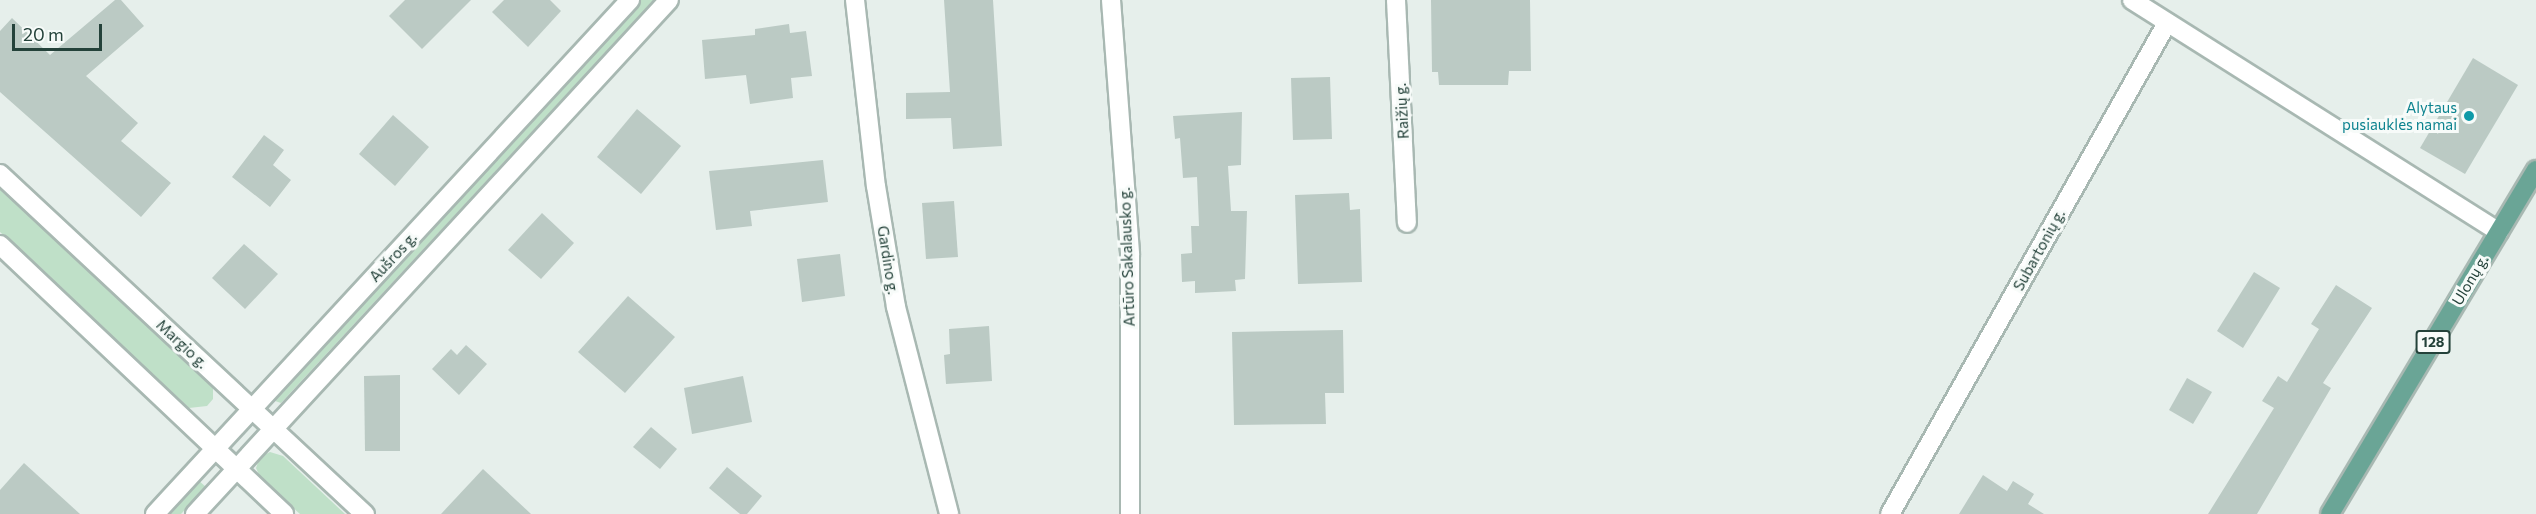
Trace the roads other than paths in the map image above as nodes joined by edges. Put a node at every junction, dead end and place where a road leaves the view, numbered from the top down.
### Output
1 (630, 0) edge
2 (669, 0) edge
3 (855, 0) edge
4 (1111, 0) edge
5 (1396, 0) edge
6 (2132, 0) edge
7 (2167, 23) junction
8 (2536, 170) edge
9 (0, 174) edge
10 (1407, 223) dead end
11 (2499, 232) junction
12 (0, 245) edge
13 (252, 410) junction
14 (273, 429) junction
15 (214, 450) junction
16 (236, 470) junction
17 (155, 514) edge
18 (195, 514) edge
19 (284, 514) edge
20 (365, 514) edge
21 (949, 514) edge
22 (1130, 514) edge
23 (1890, 514) edge
24 (2330, 514) edge

1 - 13 street, Aušros g.
2 - 14 street, Aušros g.
3 - 21 street, Gardino g.
4 - 22 street, Artūro Sakalausko g.
5 - 10 street, Raižių g.
6 - 7 street
7 - 11 street
7 - 23 street, Subartonių g.
8 - 11 main road, Ulonų g. / 128
9 - 13 street, Margio g.
11 - 24 main road, Ulonų g. / 128
12 - 15 street
13 - 14 street, Margio g.
13 - 15 street, Aušros g.
14 - 16 street, Aušros g.
14 - 20 street, Margio g.
15 - 16 street
15 - 17 street, Aušros g.
16 - 18 street, Aušros g.
16 - 19 street

